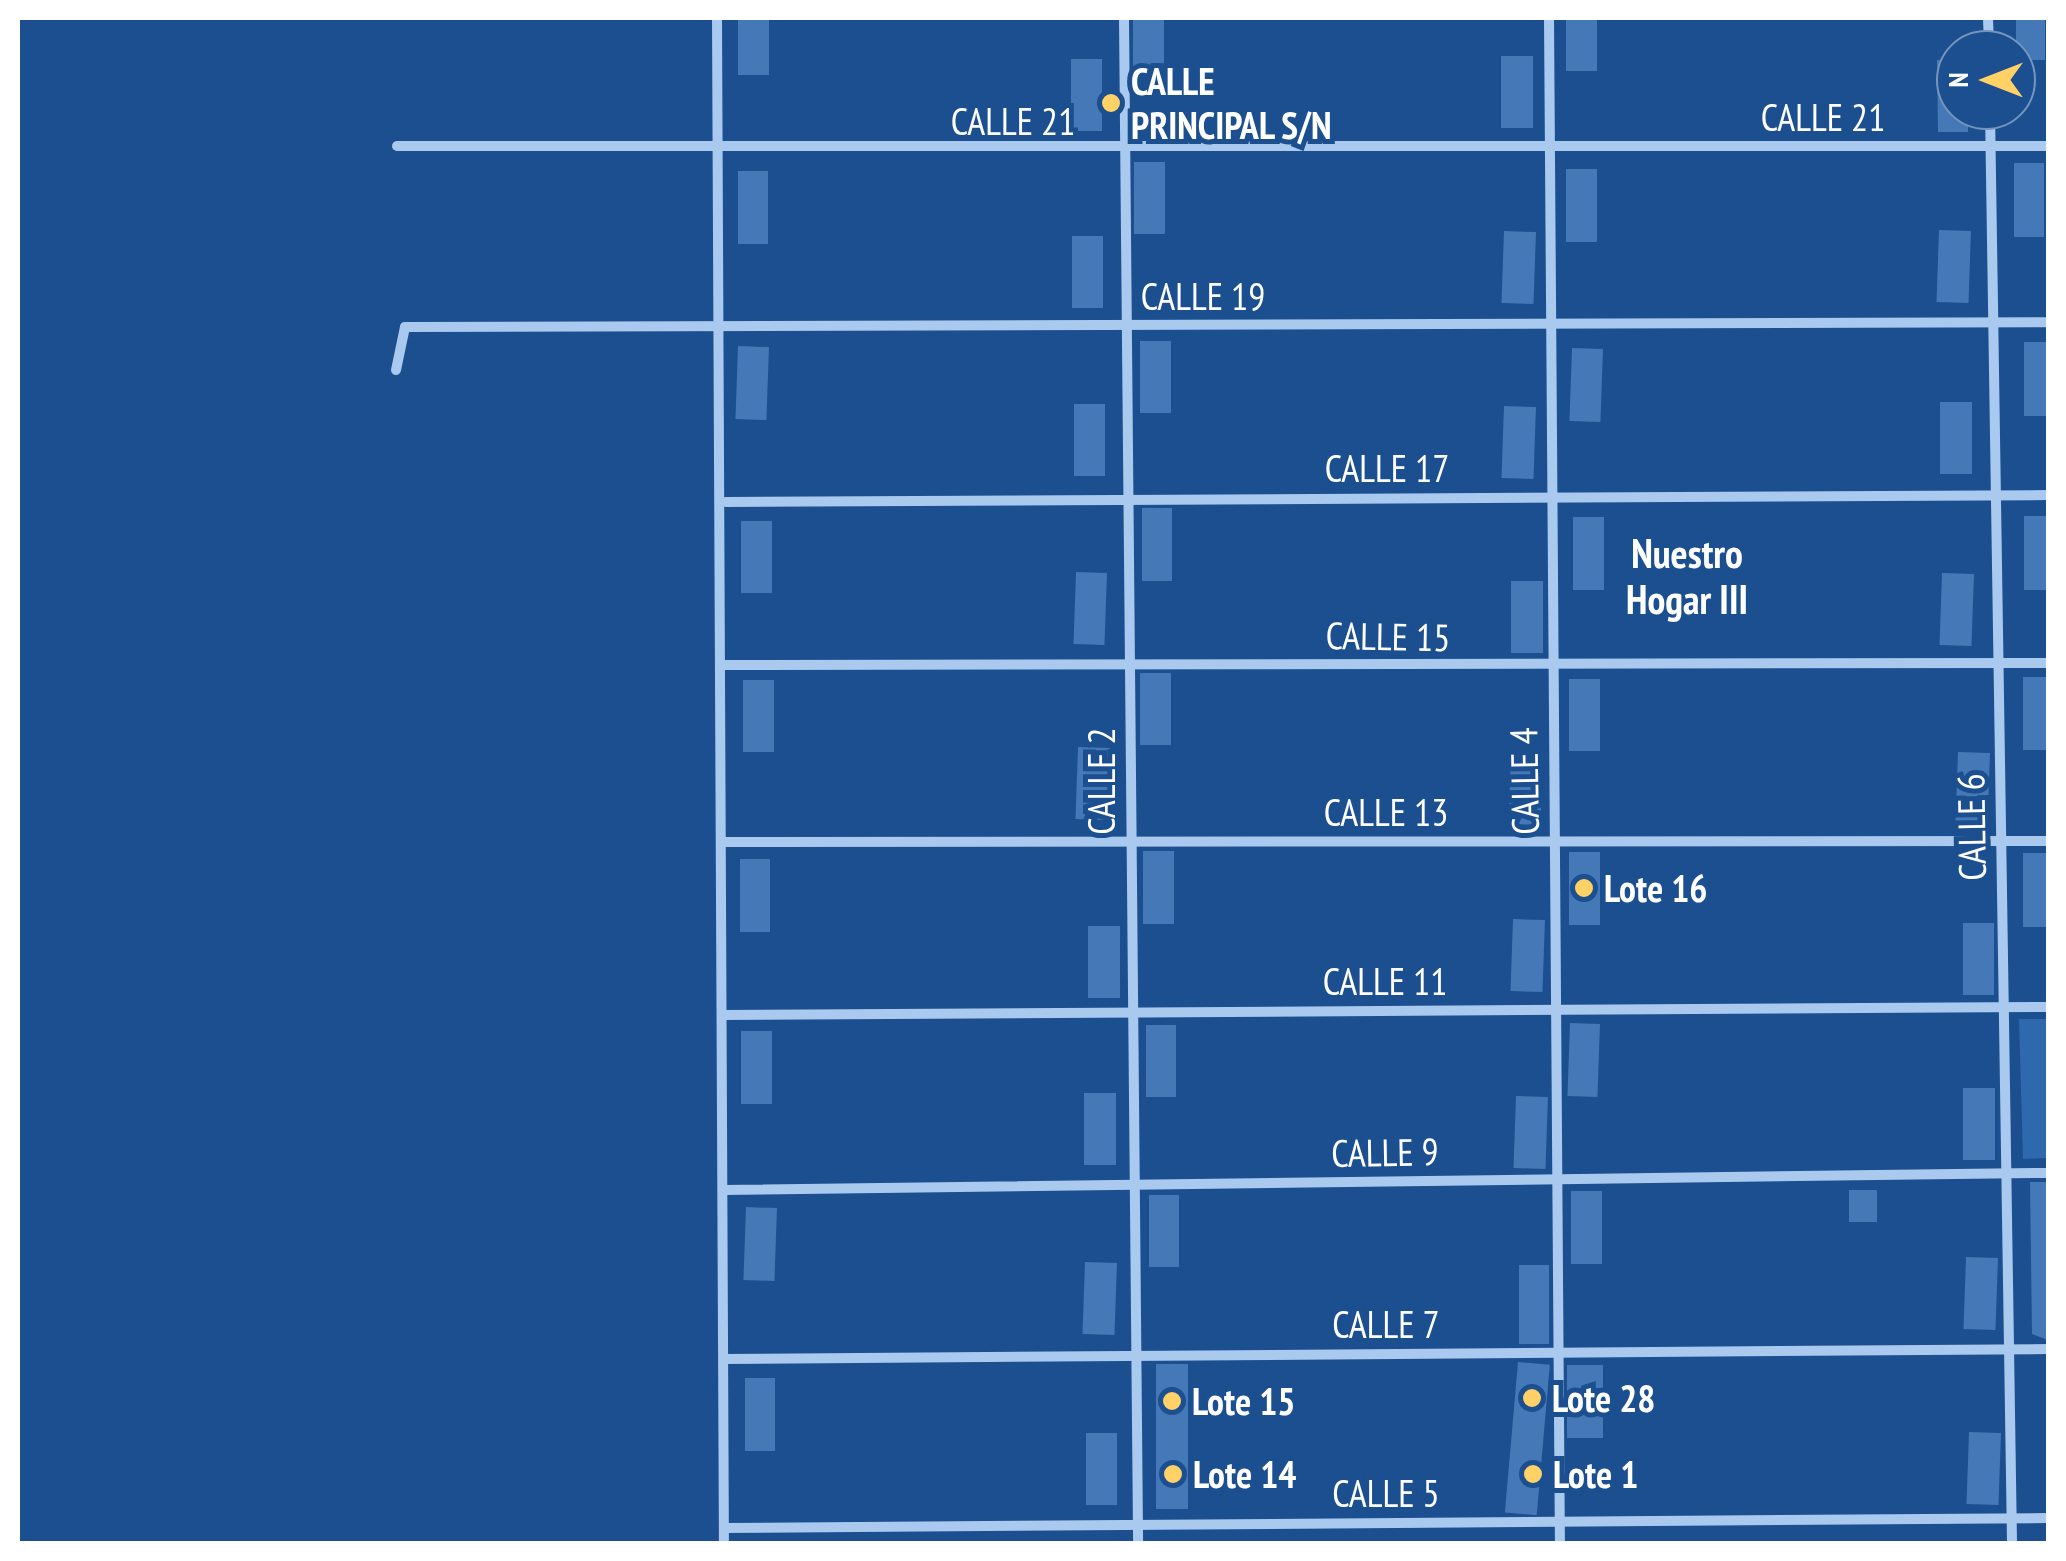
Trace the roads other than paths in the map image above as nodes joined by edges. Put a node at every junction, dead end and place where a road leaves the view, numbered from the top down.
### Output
1 (717, 18) edge
2 (1124, 18) edge
3 (1548, 18) edge
4 (1990, 130) edge
5 (397, 146) dead end
6 (1990, 146) junction
7 (2048, 146) edge
8 (1550, 148) junction
9 (1125, 150) junction
10 (717, 151) junction
11 (1993, 322) junction
12 (2048, 322) edge
13 (716, 324) junction
14 (1551, 324) junction
15 (1126, 326) junction
16 (396, 370) dead end
17 (2048, 494) edge
18 (1996, 495) junction
19 (1552, 497) junction
20 (1128, 500) junction
21 (726, 502) junction
22 (1131, 662) junction
23 (2048, 663) edge
24 (1998, 664) junction
25 (725, 665) junction
26 (1554, 670) junction
27 (2048, 841) edge
28 (724, 842) junction
29 (1131, 842) junction
30 (1555, 842) junction
31 (2001, 842) junction
32 (2048, 1007) edge
33 (2004, 1008) junction
34 (1556, 1010) junction
35 (1132, 1013) junction
36 (722, 1015) junction
37 (2006, 1174) junction
38 (2048, 1174) edge
39 (1558, 1180) junction
40 (1134, 1185) junction
41 (723, 1190) junction
42 (2009, 1349) junction
43 (2048, 1349) edge
44 (1559, 1353) junction
45 (1136, 1356) junction
46 (724, 1359) junction
47 (2012, 1518) junction
48 (2048, 1518) edge
49 (1560, 1522) junction
50 (1138, 1525) junction
51 (724, 1528) junction
52 (724, 1544) edge
53 (1138, 1544) edge
54 (1560, 1544) edge
55 (2012, 1544) edge

1 - 10 street
2 - 9 street, CALLE 2
3 - 8 street, CALLE 4
4 - 6 street, CALLE 6
5 - 10 street, CALLE 21
6 - 7 street, CALLE 21
6 - 8 street, CALLE 21
6 - 11 street, CALLE 6
8 - 9 street, CALLE 21
8 - 14 street, CALLE 4
9 - 10 street, CALLE 21
9 - 15 street, CALLE 2
10 - 13 street
11 - 12 street, CALLE 19
11 - 14 street, CALLE 19
11 - 18 street, CALLE 6
13 - 15 street, CALLE 19
13 - 16 street, CALLE 19
13 - 21 street
14 - 15 street, CALLE 19
14 - 19 street, CALLE 4
15 - 20 street, CALLE 2
17 - 18 street, CALLE 17
18 - 19 street, CALLE 17
18 - 24 street, CALLE 6
19 - 20 street, CALLE 17
19 - 26 street, CALLE 4
20 - 21 street, CALLE 17
20 - 22 street, CALLE 2
21 - 25 street
22 - 25 street, CALLE 15
22 - 26 street, CALLE 15
22 - 29 street, CALLE 2
23 - 24 street, CALLE 15
24 - 26 street, CALLE 15
24 - 31 street, CALLE 6
25 - 28 street
26 - 30 street, CALLE 4
27 - 31 street, CALLE 13
28 - 29 street, CALLE 13
28 - 36 street
29 - 30 street, CALLE 13
29 - 35 street, CALLE 2
30 - 31 street, CALLE 13
30 - 34 street, CALLE 4
31 - 33 street, CALLE 6
32 - 33 street, CALLE 11
33 - 34 street, CALLE 11
33 - 37 street, CALLE 6
34 - 35 street, CALLE 11
34 - 39 street, CALLE 4
35 - 36 street, CALLE 11
35 - 40 street, CALLE 2
36 - 41 street
37 - 38 street, CALLE 9
37 - 39 street, CALLE 9
37 - 42 street, CALLE 6
39 - 40 street, CALLE 9
39 - 44 street, CALLE 4
40 - 41 street, CALLE 9
40 - 45 street, CALLE 2
41 - 46 street
42 - 43 street, CALLE 7
42 - 44 street, CALLE 7
42 - 47 street, CALLE 6
44 - 45 street, CALLE 7
44 - 49 street, CALLE 4
45 - 46 street, CALLE 7
45 - 50 street, CALLE 2
46 - 51 street
47 - 48 street, CALLE 5
47 - 49 street, CALLE 5
47 - 55 street, CALLE 6
49 - 50 street, CALLE 5
49 - 54 street, CALLE 4
50 - 51 street, CALLE 5
50 - 53 street, CALLE 2
51 - 52 street

